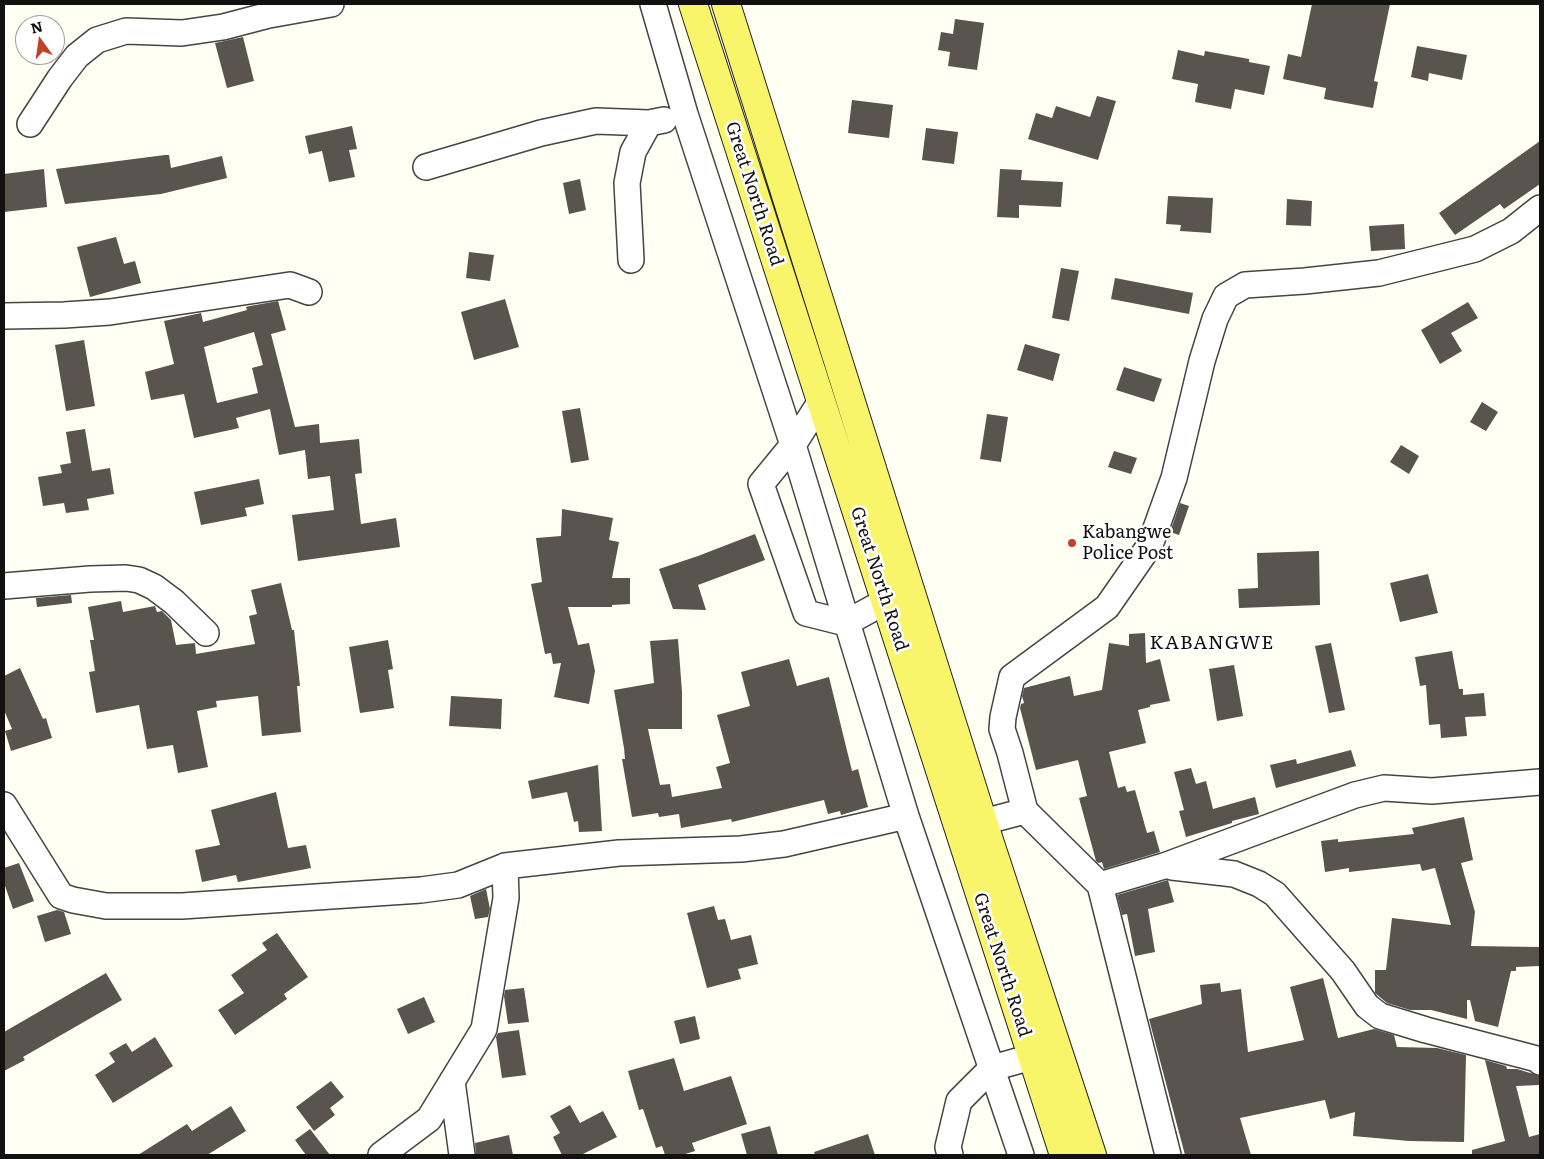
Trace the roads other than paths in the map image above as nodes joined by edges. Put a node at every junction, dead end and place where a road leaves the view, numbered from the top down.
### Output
1 (331, 4) edge
2 (653, 4) edge
3 (693, 4) edge
4 (726, 4) edge
5 (685, 114) junction
6 (649, 123) junction
7 (30, 124) dead end
8 (426, 168) dead end
9 (1540, 208) edge
10 (631, 260) dead end
11 (309, 292) dead end
12 (4, 316) edge
13 (821, 401) junction
14 (793, 444) junction
15 (4, 586) edge
16 (886, 601) junction
17 (846, 623) junction
18 (206, 633) dead end
19 (1540, 782) edge
20 (4, 805) edge
21 (1025, 811) junction
22 (906, 816) junction
23 (983, 822) junction
24 (505, 866) junction
25 (1164, 866) junction
26 (1100, 885) junction
27 (1032, 1057) junction
28 (1540, 1062) edge
29 (992, 1068) junction
30 (452, 1081) junction
31 (381, 1155) edge
32 (462, 1155) edge
33 (950, 1155) edge
34 (1021, 1155) edge
35 (1064, 1155) edge
36 (1092, 1155) edge
37 (1168, 1155) edge

1 - 7 street
2 - 5 street
3 - 13 main road, Great North Road
4 - 23 main road, Great North Road
5 - 6 street
5 - 14 street
6 - 8 street
6 - 10 street
9 - 21 street
11 - 12 street
13 - 14 street
13 - 16 main road, Great North Road
14 - 17 street
14 - 17 street
15 - 18 street
16 - 17 street
16 - 27 main road, Great North Road
17 - 22 street
19 - 25 street
20 - 24 street
21 - 23 street
21 - 26 street
22 - 24 street
22 - 29 street
23 - 36 main road, Great North Road
24 - 30 street
25 - 26 street
25 - 28 street
26 - 37 street
27 - 29 street
27 - 35 main road, Great North Road
29 - 33 street
29 - 34 street
30 - 31 street
30 - 32 street

